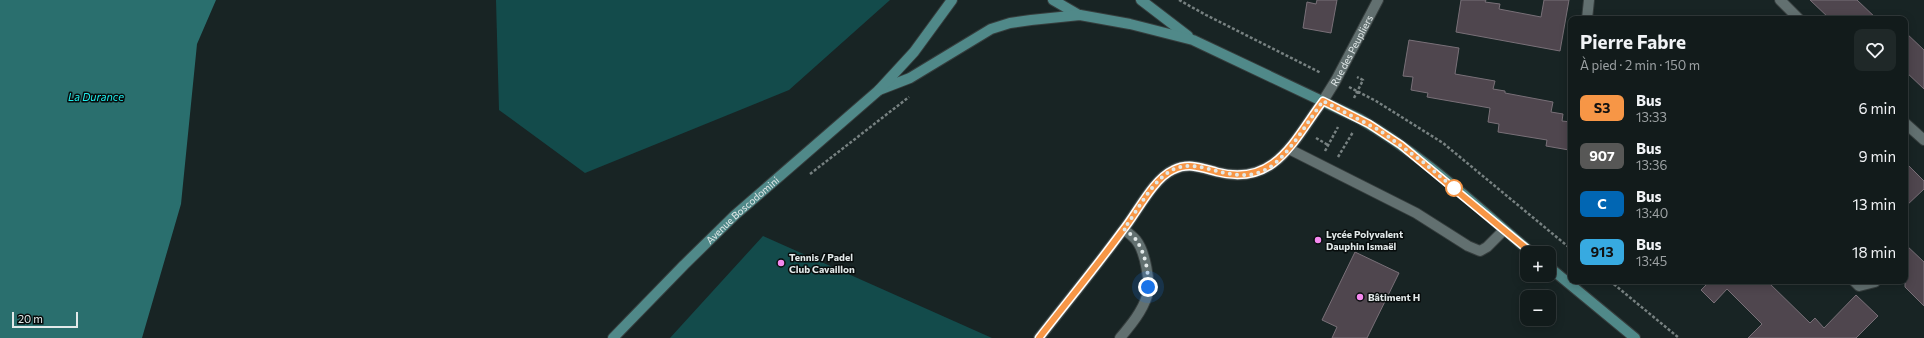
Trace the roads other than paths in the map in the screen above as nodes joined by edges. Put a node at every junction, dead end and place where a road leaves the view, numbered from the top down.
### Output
1 (952, 0) edge
2 (1053, 0) edge
3 (1141, 0) edge
4 (1378, 0) edge
5 (1589, 0) edge
6 (1780, 0) edge
7 (1080, 15) junction
8 (1587, 16) edge
9 (1796, 16) edge
10 (1193, 40) junction
11 (879, 90) junction
12 (1323, 101) junction
13 (1908, 126) edge
14 (1924, 140) edge
15 (1289, 149) junction
16 (1124, 229) junction
17 (1504, 230) junction
18 (1523, 246) edge
19 (1556, 273) edge
20 (1568, 283) edge
21 (1570, 284) edge
22 (1857, 284) edge
23 (1867, 284) edge
24 (613, 338) edge
25 (1039, 338) edge
26 (1120, 338) edge
27 (1635, 338) edge

1 - 11 street
2 - 7 street
3 - 10 street
4 - 12 street, Rue des Peupliers
5 - 8 street
6 - 9 street
7 - 10 street
7 - 11 street
10 - 12 street
11 - 24 street, Avenue Boscodomini
12 - 15 street, Rue des Peupliers
12 - 17 street
13 - 14 street
15 - 16 street, Rue des Peupliers
15 - 17 street
16 - 25 street, Rue des Peupliers
16 - 26 street
17 - 18 street
19 - 20 street
21 - 27 street
22 - 23 street

